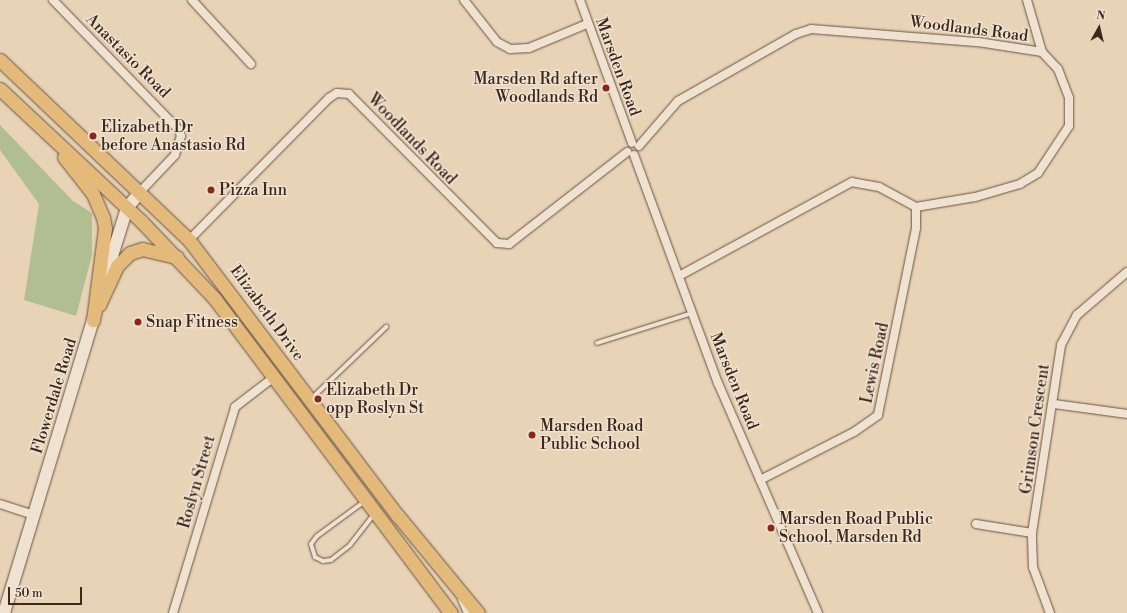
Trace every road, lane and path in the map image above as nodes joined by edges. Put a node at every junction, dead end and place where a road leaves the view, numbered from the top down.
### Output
1 (53, 0) edge
2 (192, 0) edge
3 (464, 0) edge
4 (1027, 0) edge
5 (583, 1) edge
6 (587, 24) junction
7 (1042, 52) junction
8 (0, 60) edge
9 (251, 64) dead end
10 (0, 89) edge
11 (42, 127) junction
12 (635, 144) junction
13 (631, 153) junction
14 (141, 191) junction
15 (916, 207) junction
16 (127, 208) junction
17 (189, 240) junction
18 (179, 257) junction
19 (1127, 272) edge
20 (680, 276) junction
21 (692, 313) junction
22 (93, 320) junction
23 (386, 327) dead end
24 (597, 343) dead end
25 (274, 377) junction
26 (310, 400) junction
27 (1054, 404) junction
28 (1127, 414) edge
29 (760, 480) junction
30 (365, 501) junction
31 (0, 504) edge
32 (374, 514) junction
33 (34, 515) junction
34 (976, 524) dead end
35 (1032, 533) junction
36 (459, 590) junction
37 (4, 613) edge
38 (173, 613) edge
39 (450, 613) edge
40 (468, 613) edge
41 (478, 613) edge
42 (818, 613) edge
43 (1050, 613) edge

1 - 14 street, Anastasio Road
2 - 9 street
3 - 6 street
4 - 7 street
5 - 6 street, Marsden Road
6 - 12 street, Marsden Road
7 - 12 street, Woodlands Road
7 - 15 street, Woodlands Road
8 - 14 main road, Elizabeth Drive
10 - 11 main road, Elizabeth Drive
11 - 16 main road, Elizabeth Drive
11 - 22 main road
12 - 13 street
12 - 13 street
13 - 17 street, Woodlands Road
13 - 20 street, Marsden Road
14 - 16 main road, Flowerdale Road
14 - 17 main road, Elizabeth Drive
15 - 20 street
15 - 29 street, Lewis Road
16 - 18 main road, Elizabeth Drive
16 - 22 main road, Flowerdale Road
17 - 26 main road, Elizabeth Drive
18 - 22 main road
18 - 25 main road, Elizabeth Drive
19 - 27 street, Grimson Crescent
20 - 21 street, Marsden Road
21 - 24 lane
21 - 29 street, Marsden Road
22 - 33 main road, Flowerdale Road
23 - 26 lane
25 - 30 main road, Elizabeth Drive
25 - 38 street, Roslyn Street
26 - 36 main road, Elizabeth Drive
27 - 28 street
27 - 35 street, Grimson Crescent
29 - 42 street, Marsden Road
30 - 32 main road, Elizabeth Drive
30 - 32 lane
31 - 33 street
32 - 39 main road, Elizabeth Drive
33 - 37 main road, Flowerdale Road
34 - 35 street
35 - 43 street, Grimson Crescent
36 - 40 street
36 - 41 main road, Elizabeth Drive

